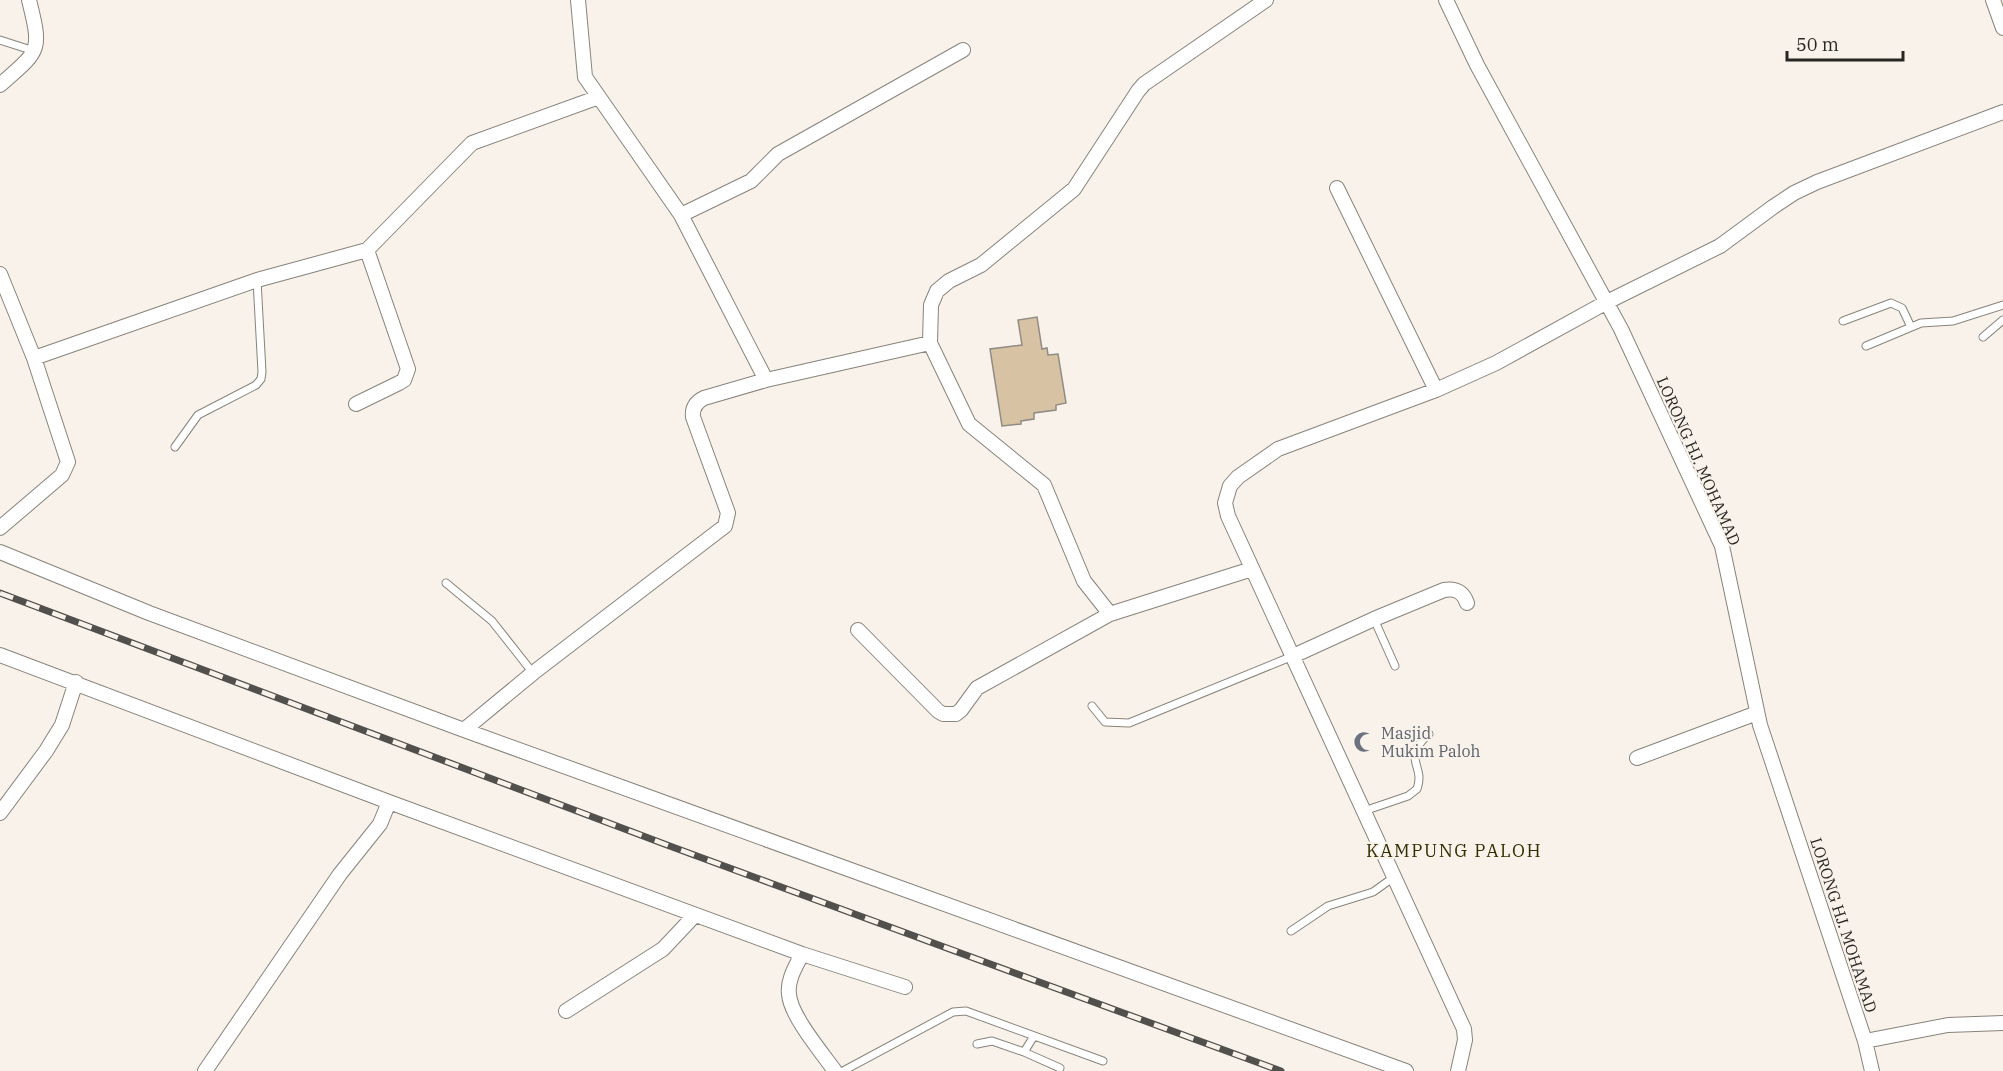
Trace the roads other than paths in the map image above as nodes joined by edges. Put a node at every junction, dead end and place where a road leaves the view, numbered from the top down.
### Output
1 (29, 0) edge
2 (578, 0) edge
3 (1266, 0) edge
4 (1446, 0) edge
5 (1993, 0) edge
6 (2003, 28) edge
7 (0, 40) edge
8 (963, 50) dead end
9 (34, 51) junction
10 (0, 85) edge
11 (599, 97) junction
12 (2003, 112) edge
13 (1337, 188) dead end
14 (681, 215) junction
15 (367, 250) junction
16 (0, 274) edge
17 (257, 280) junction
18 (1607, 302) junction
19 (2003, 305) edge
20 (2003, 320) edge
21 (1843, 321) dead end
22 (1911, 327) junction
23 (1983, 337) dead end
24 (930, 343) junction
25 (1866, 346) dead end
26 (34, 358) junction
27 (766, 380) junction
28 (1436, 390) junction
29 (356, 404) dead end
30 (175, 447) dead end
31 (0, 528) edge
32 (0, 552) edge
33 (1252, 569) junction
34 (446, 583) dead end
35 (1467, 603) dead end
36 (1110, 614) junction
37 (1374, 619) junction
38 (858, 630) dead end
39 (0, 655) edge
40 (1293, 657) junction
41 (1395, 666) dead end
42 (533, 673) junction
43 (76, 682) junction
44 (1092, 706) dead end
45 (1757, 713) junction
46 (464, 730) junction
47 (1429, 734) dead end
48 (1637, 758) dead end
49 (389, 802) junction
50 (1364, 811) junction
51 (0, 813) edge
52 (1394, 878) junction
53 (695, 915) junction
54 (1291, 931) dead end
55 (802, 954) junction
56 (905, 987) dead end
57 (566, 1011) dead end
58 (2003, 1023) edge
59 (1034, 1036) junction
60 (1865, 1041) junction
61 (977, 1044) dead end
62 (1024, 1052) junction
63 (1103, 1061) dead end
64 (1060, 1068) dead end
65 (206, 1071) edge
66 (835, 1071) edge
67 (843, 1071) edge
68 (1406, 1071) edge
69 (1458, 1071) edge
70 (1872, 1071) edge

1 - 9 street
2 - 11 street
3 - 24 street
4 - 18 street, LORONG HJ. MOHAMAD
5 - 6 street
7 - 9 lane
8 - 14 street
9 - 10 street
11 - 14 street
11 - 15 street
12 - 18 street
13 - 28 street
14 - 27 street
15 - 17 street
15 - 29 street
16 - 26 street
17 - 26 street
17 - 30 lane
18 - 28 street
18 - 45 street, LORONG HJ. MOHAMAD
19 - 22 lane
20 - 23 lane
21 - 22 lane
22 - 25 lane
24 - 27 street
24 - 36 street
26 - 31 street
27 - 42 street
28 - 33 street
32 - 46 street
33 - 36 street
33 - 40 street
34 - 42 lane
35 - 37 street
36 - 38 street
37 - 40 street
37 - 41 lane
39 - 43 street
40 - 44 lane
40 - 50 street
42 - 46 street
43 - 49 street
43 - 51 street
45 - 48 street
45 - 60 street, LORONG HJ. MOHAMAD
46 - 68 street
47 - 50 lane
49 - 53 street
49 - 65 street
50 - 52 street
52 - 54 lane
52 - 69 street
53 - 55 street
53 - 57 street
55 - 56 street
55 - 66 street
58 - 60 street
59 - 62 lane
59 - 63 lane
59 - 67 lane
60 - 70 street, LORONG HJ. MOHAMAD
61 - 62 lane
62 - 64 lane

